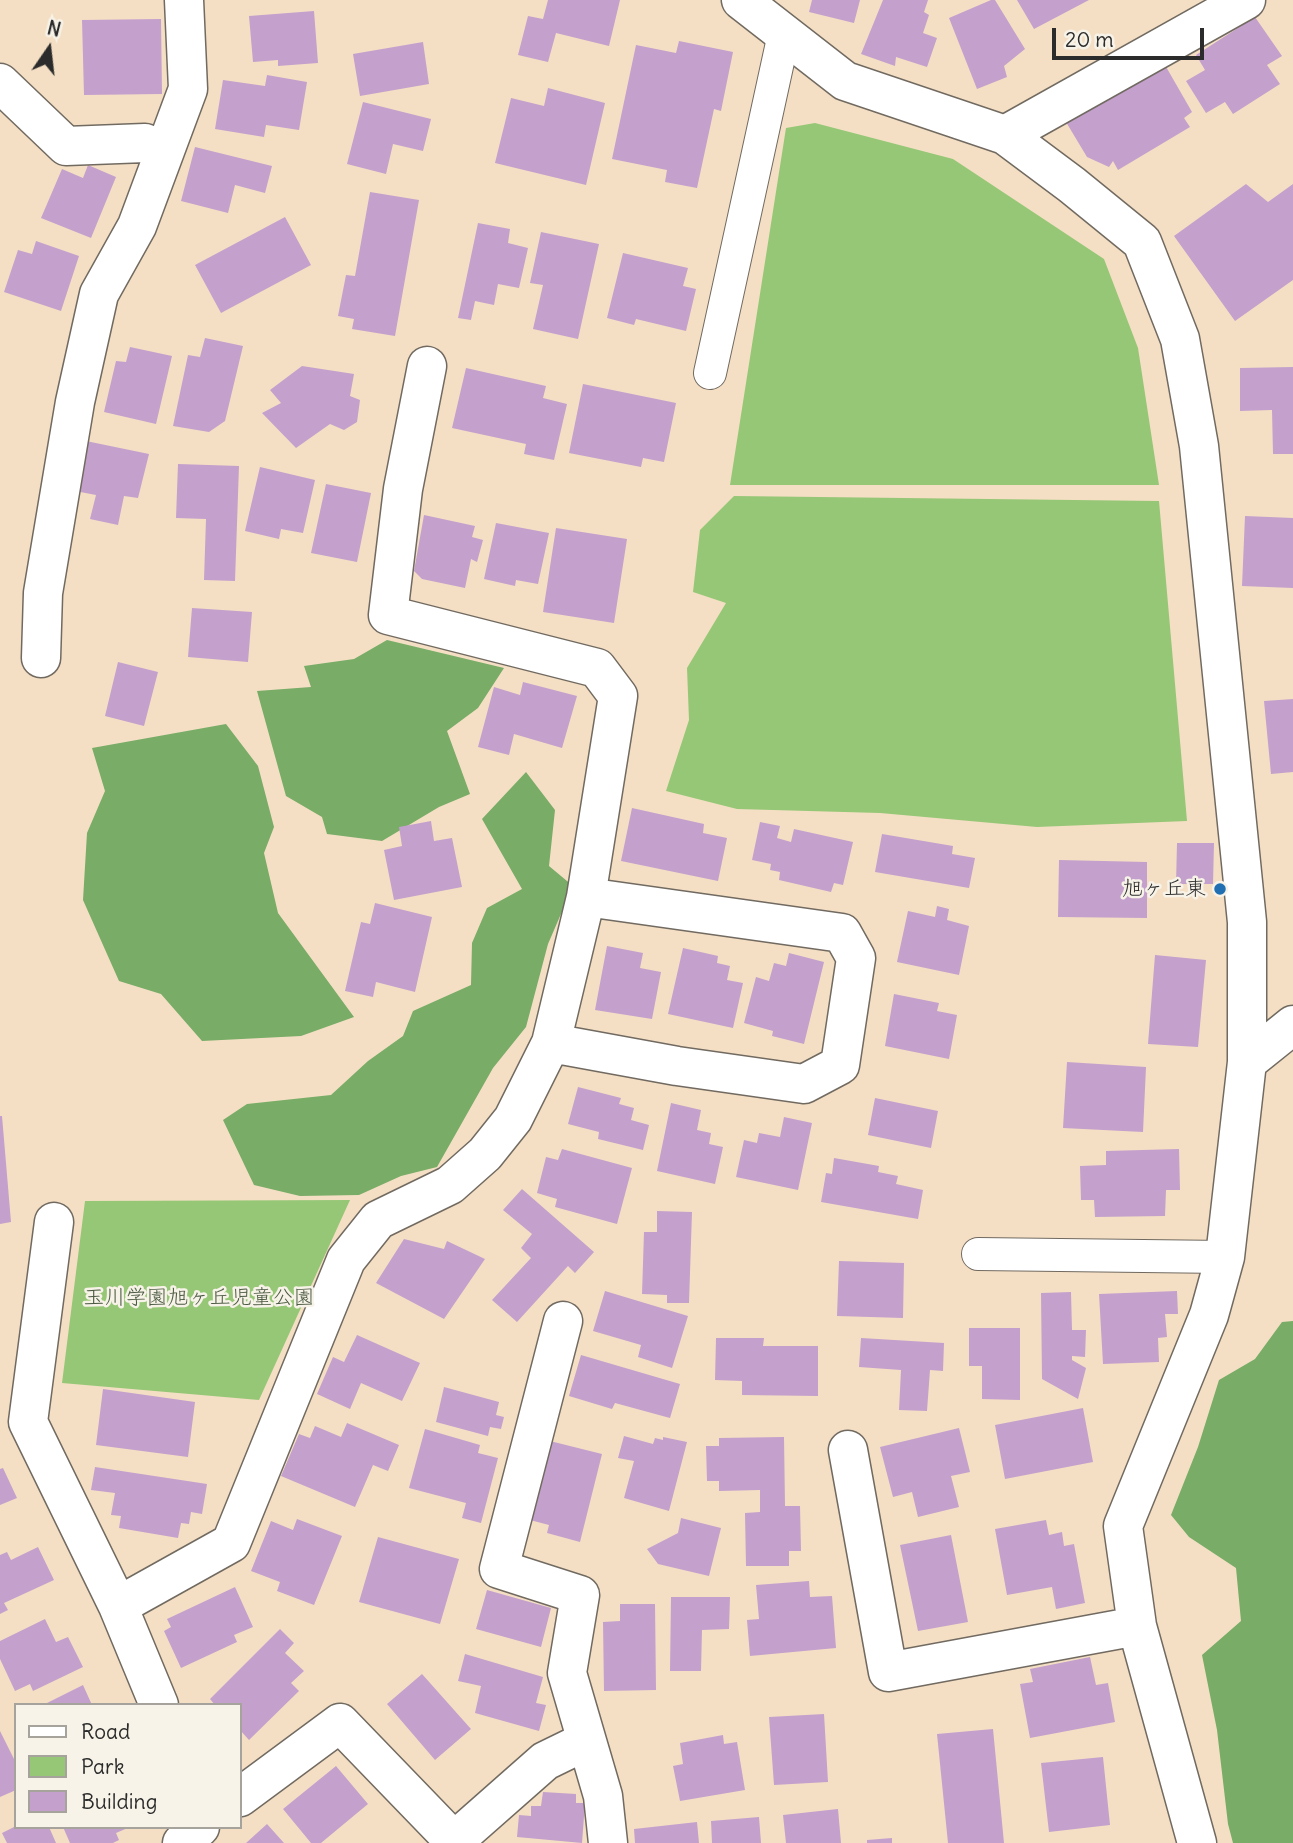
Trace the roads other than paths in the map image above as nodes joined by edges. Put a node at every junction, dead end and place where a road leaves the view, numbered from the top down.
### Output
1 (184, 0) edge
2 (741, 0) edge
3 (1245, 0) edge
4 (784, 34) junction
5 (0, 83) edge
6 (1005, 135) junction
7 (164, 151) junction
8 (427, 366) dead end
9 (710, 373) dead end
10 (41, 658) dead end
11 (586, 897) junction
12 (1293, 1025) edge
13 (551, 1043) junction
14 (1247, 1062) junction
15 (54, 1223) dead end
16 (978, 1254) dead end
17 (1225, 1257) junction
18 (563, 1321) dead end
19 (14, 1425) edge
20 (848, 1450) dead end
21 (118, 1605) junction
22 (1137, 1626) junction
23 (158, 1703) edge
24 (586, 1741) junction
25 (242, 1796) edge
26 (198, 1829) edge
27 (453, 1842) edge
28 (182, 1843) edge
29 (608, 1843) edge
30 (1197, 1843) edge

1 - 7 street
2 - 4 street
3 - 6 street
4 - 6 street
4 - 9 lane
5 - 7 street
6 - 14 street
7 - 10 street
8 - 11 street
11 - 13 street
11 - 13 street
12 - 14 street
13 - 21 street
14 - 17 street
15 - 19 street
16 - 17 lane
17 - 22 street
18 - 24 street
19 - 21 street
20 - 22 street
21 - 23 street
22 - 30 street
24 - 27 street
24 - 29 street
25 - 27 street
26 - 28 street

